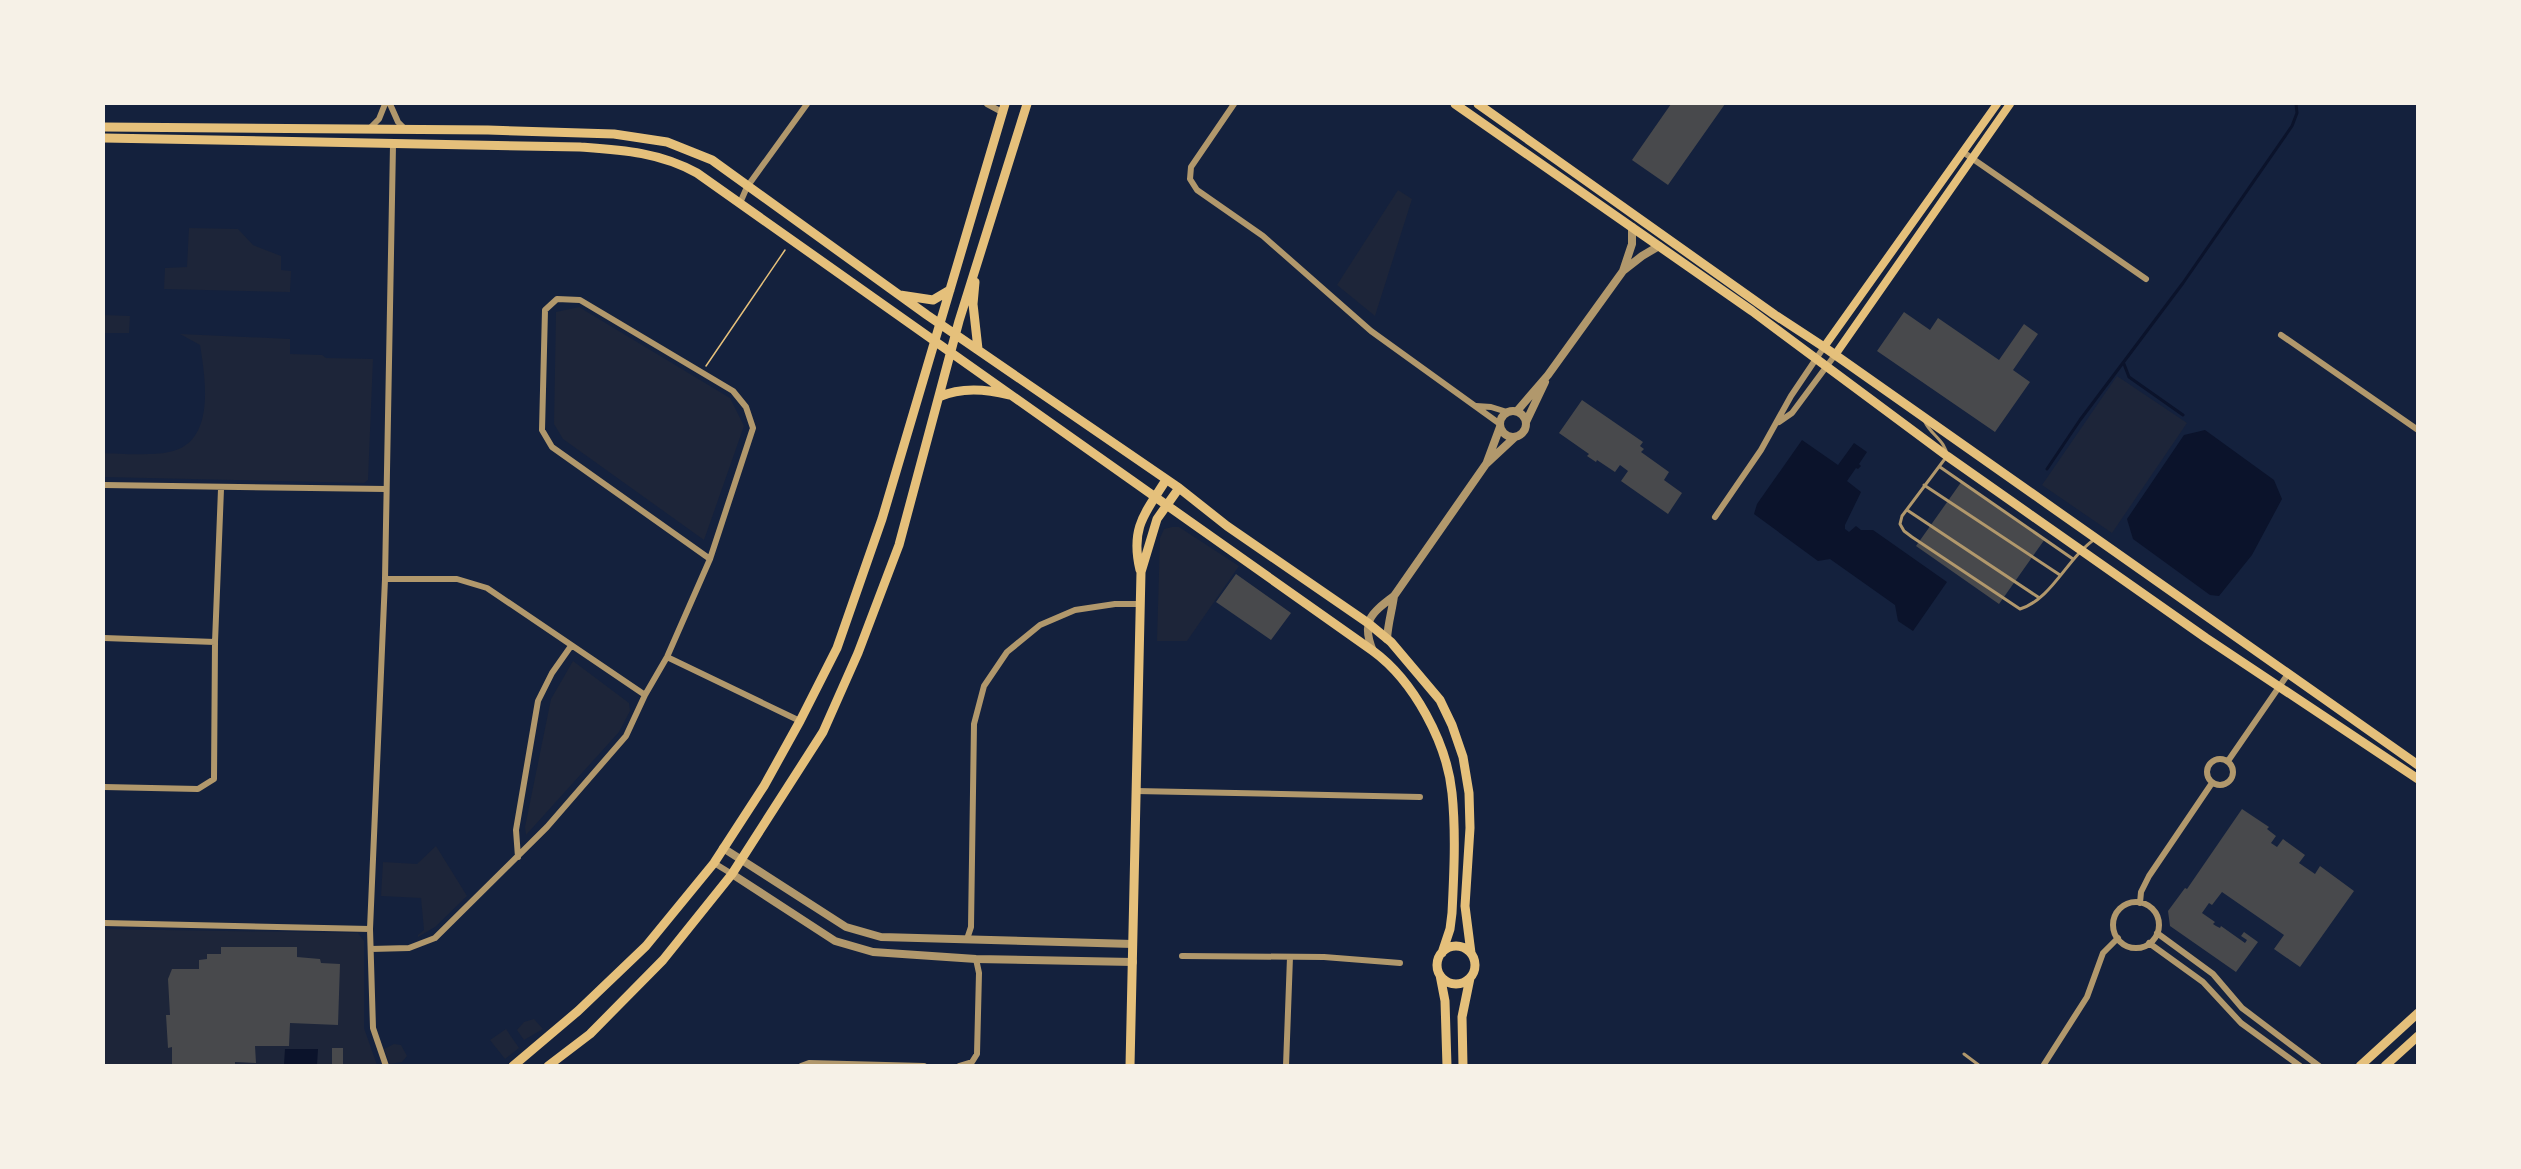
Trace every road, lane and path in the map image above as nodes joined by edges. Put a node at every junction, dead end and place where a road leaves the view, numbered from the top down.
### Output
1 (385, 104) edge
2 (390, 104) edge
3 (807, 104) edge
4 (987, 104) edge
5 (1027, 104) edge
6 (1234, 104) edge
7 (1455, 104) edge
8 (1478, 104) edge
9 (1996, 104) edge
10 (2010, 104) edge
11 (1004, 108) edge
12 (104, 127) edge
13 (369, 129) junction
14 (405, 129) junction
15 (104, 138) edge
16 (393, 145) junction
17 (1963, 152) junction
18 (1971, 158) junction
19 (747, 187) junction
20 (740, 203) junction
21 (1650, 226) junction
22 (1632, 228) junction
23 (1644, 236) junction
24 (1659, 246) junction
25 (785, 250) dead end
26 (976, 265) junction
27 (1623, 271) junction
28 (2146, 279) dead end
29 (950, 290) junction
30 (900, 296) junction
31 (940, 324) junction
32 (956, 335) junction
33 (2281, 335) dead end
34 (935, 341) junction
35 (1824, 346) junction
36 (978, 349) junction
37 (952, 352) junction
38 (1835, 355) junction
39 (1815, 359) junction
40 (1826, 368) junction
41 (702, 372) junction
42 (1548, 375) junction
43 (1015, 396) junction
44 (939, 397) junction
45 (1476, 405) junction
46 (1517, 411) junction
47 (1507, 412) junction
48 (1923, 418) junction
49 (1526, 422) junction
50 (1779, 422) junction
51 (1500, 425) junction
52 (2418, 430) edge
53 (1515, 437) junction
54 (1947, 456) junction
55 (1486, 464) junction
56 (1988, 464) junction
57 (1940, 467) junction
58 (1166, 480) junction
59 (104, 485) edge
60 (1924, 485) junction
61 (1988, 485) junction
62 (1179, 488) junction
63 (221, 489) junction
64 (386, 489) junction
65 (1155, 497) junction
66 (1167, 506) junction
67 (1907, 510) junction
68 (1715, 517) dead end
69 (2095, 539) junction
70 (2081, 549) junction
71 (710, 559) junction
72 (2073, 559) junction
73 (1141, 572) junction
74 (2060, 575) junction
75 (385, 579) junction
76 (1394, 596) junction
77 (2038, 597) junction
78 (1140, 604) junction
79 (1368, 623) junction
80 (104, 638) edge
81 (1387, 639) junction
82 (215, 642) junction
83 (571, 646) junction
84 (1373, 651) junction
85 (667, 657) junction
86 (2288, 674) junction
87 (2279, 688) junction
88 (645, 695) junction
89 (800, 721) junction
90 (2228, 761) junction
91 (2418, 765) edge
92 (2414, 777) edge
93 (2212, 783) junction
94 (104, 787) edge
95 (1136, 791) junction
96 (1420, 797) dead end
97 (723, 848) junction
98 (518, 857) junction
99 (740, 861) junction
100 (714, 862) junction
101 (732, 874) junction
102 (2140, 903) junction
103 (104, 923) edge
104 (370, 929) junction
105 (2157, 933) junction
106 (967, 939) junction
107 (2118, 939) junction
108 (2149, 943) junction
109 (1133, 944) junction
110 (370, 949) junction
111 (1442, 953) junction
112 (1471, 954) junction
113 (1182, 956) dead end
114 (1290, 957) junction
115 (976, 959) junction
116 (1133, 962) junction
117 (1400, 963) dead end
118 (1440, 975) junction
119 (1470, 978) junction
120 (2418, 1013) edge
121 (2418, 1036) edge
122 (1964, 1054) dead end
123 (386, 1065) edge
124 (513, 1065) edge
125 (548, 1065) edge
126 (801, 1065) edge
127 (924, 1065) edge
128 (959, 1065) edge
129 (1130, 1065) edge
130 (1286, 1065) edge
131 (1448, 1065) edge
132 (1463, 1065) edge
133 (1980, 1065) edge
134 (2043, 1065) edge
135 (2300, 1065) edge
136 (2319, 1065) edge
137 (2360, 1065) edge
138 (2385, 1065) edge

1 - 13 street
2 - 14 street
3 - 19 street
4 - 11 street
5 - 26 main road
6 - 45 street
7 - 22 main road
8 - 21 main road
9 - 17 main road
10 - 18 main road
11 - 29 main road
12 - 13 main road
13 - 14 main road
14 - 19 main road
15 - 16 main road
16 - 20 main road
16 - 64 street
17 - 18 street
17 - 35 main road
18 - 28 street
18 - 38 main road
19 - 20 street
19 - 30 main road
20 - 34 main road
21 - 23 main road
21 - 35 main road
22 - 23 main road
22 - 27 street
23 - 24 main road
24 - 27 street
24 - 39 main road
25 - 41 path
26 - 32 main road
26 - 36 main road
27 - 42 street
29 - 30 main road
29 - 31 main road
30 - 31 main road
31 - 32 main road
31 - 34 main road
32 - 36 main road
32 - 37 main road
33 - 52 street
34 - 37 main road
34 - 89 main road
35 - 38 main road
35 - 39 street
36 - 58 main road
37 - 43 main road
37 - 44 main road
38 - 40 street
38 - 48 main road
39 - 40 main road
39 - 50 street
40 - 50 street
40 - 54 main road
41 - 71 street
41 - 71 street
42 - 46 street
42 - 49 street
43 - 44 main road
43 - 65 main road
44 - 99 main road
45 - 47 street
45 - 51 street
46 - 47 street
46 - 49 street
47 - 51 street
48 - 54 lane
48 - 56 main road
49 - 53 street
50 - 68 street
51 - 53 street
51 - 55 street
53 - 55 street
54 - 57 lane
54 - 61 main road
55 - 76 street
56 - 61 main road
56 - 69 main road
57 - 60 lane
57 - 72 lane
58 - 62 main road
58 - 65 main road
59 - 63 street
60 - 67 lane
60 - 74 lane
61 - 70 main road
62 - 66 main road
62 - 79 main road
63 - 64 street
63 - 82 street
64 - 75 street
65 - 66 main road
65 - 73 main road
66 - 73 main road
66 - 84 main road
67 - 77 lane
67 - 77 lane
69 - 70 lane
69 - 86 main road
70 - 72 lane
70 - 87 main road
71 - 85 street
72 - 74 lane
73 - 78 main road
74 - 77 lane
75 - 83 street
75 - 104 street
76 - 79 street
76 - 81 street
78 - 95 main road
78 - 106 street
79 - 81 main road
79 - 84 street
80 - 82 street
81 - 112 main road
82 - 94 street
83 - 88 street
83 - 98 street
84 - 111 main road
85 - 88 street
85 - 89 street
86 - 87 street
86 - 91 main road
87 - 90 street
87 - 92 main road
88 - 98 street
89 - 97 main road
90 - 93 street
90 - 93 street
91 - 92 street
93 - 102 street
95 - 96 street
95 - 109 main road
97 - 99 street
97 - 100 main road
98 - 110 street
99 - 101 main road
99 - 106 street
100 - 101 street
100 - 124 main road
101 - 115 street
101 - 125 main road
102 - 105 street
102 - 107 street
103 - 104 street
104 - 110 street
105 - 108 street
105 - 136 street
106 - 109 street
107 - 108 street
107 - 134 street
108 - 135 street
109 - 116 main road
110 - 123 street
111 - 112 main road
111 - 118 main road
112 - 119 main road
113 - 114 street
114 - 117 street
114 - 130 street
115 - 116 street
115 - 128 street
116 - 129 main road
118 - 119 main road
118 - 131 main road
119 - 132 main road
120 - 137 main road
121 - 138 main road
122 - 133 lane
126 - 127 street

